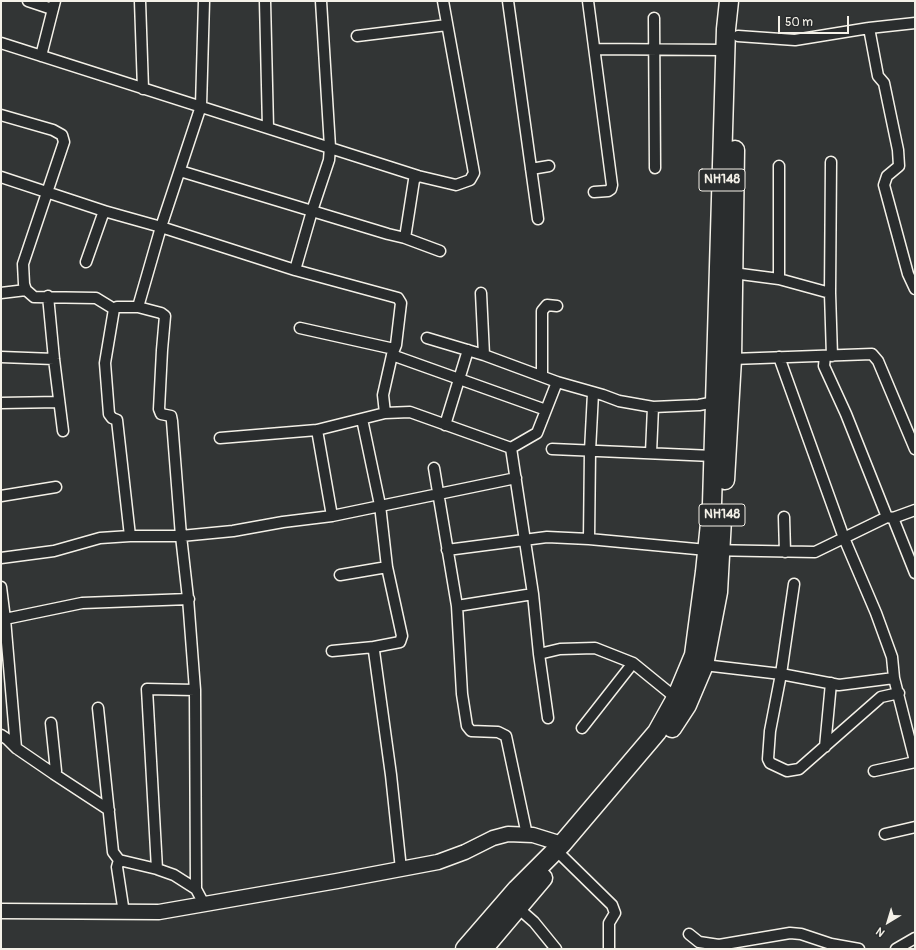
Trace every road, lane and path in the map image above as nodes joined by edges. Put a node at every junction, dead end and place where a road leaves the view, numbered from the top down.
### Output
1 (28, 1) edge
2 (140, 1) edge
3 (204, 1) edge
4 (265, 1) edge
5 (321, 1) edge
6 (443, 1) edge
7 (508, 1) edge
8 (588, 1) edge
9 (729, 1) edge
10 (740, 1) edge
11 (54, 5) edge
12 (654, 18) dead end
13 (915, 23) edge
14 (447, 25) junction
15 (869, 28) junction
16 (357, 36) dead end
17 (738, 36) junction
18 (1, 44) edge
19 (595, 49) junction
20 (654, 49) junction
21 (725, 50) junction
22 (41, 56) junction
23 (143, 89) junction
24 (201, 106) junction
25 (1, 114) edge
26 (268, 128) junction
27 (330, 147) junction
28 (831, 162) dead end
29 (549, 166) dead end
30 (779, 166) dead end
31 (531, 168) junction
32 (655, 168) dead end
33 (180, 172) junction
34 (418, 176) junction
35 (1, 177) edge
36 (46, 192) junction
37 (594, 192) dead end
38 (104, 211) junction
39 (312, 211) junction
40 (538, 219) dead end
41 (162, 228) junction
42 (405, 238) junction
43 (440, 251) dead end
44 (86, 262) dead end
45 (295, 270) junction
46 (733, 274) junction
47 (779, 279) junction
48 (915, 289) edge
49 (26, 290) junction
50 (1, 292) edge
51 (480, 293) dead end
52 (830, 294) junction
53 (48, 296) junction
54 (557, 306) dead end
55 (138, 307) junction
56 (114, 309) junction
57 (300, 328) dead end
58 (427, 338) dead end
59 (468, 350) junction
60 (393, 352) junction
61 (484, 355) junction
62 (829, 356) junction
63 (1, 357) edge
64 (779, 357) junction
65 (54, 358) junction
66 (732, 358) junction
67 (542, 376) junction
68 (459, 378) junction
69 (557, 382) junction
70 (723, 383) junction
71 (593, 393) junction
72 (59, 402) junction
73 (715, 402) junction
74 (1, 403) edge
75 (653, 407) junction
76 (546, 410) junction
77 (385, 413) junction
78 (362, 419) junction
79 (445, 425) junction
80 (317, 430) junction
81 (63, 431) dead end
82 (220, 438) dead end
83 (511, 448) junction
84 (552, 448) dead end
85 (915, 449) edge
86 (590, 451) junction
87 (651, 453) junction
88 (713, 456) junction
89 (434, 468) dead end
90 (516, 478) junction
91 (56, 487) dead end
92 (438, 494) junction
93 (1, 496) edge
94 (380, 505) junction
95 (915, 510) edge
96 (332, 516) junction
97 (784, 517) dead end
98 (890, 518) junction
99 (130, 536) junction
100 (181, 536) junction
101 (844, 538) junction
102 (525, 539) junction
103 (589, 539) junction
104 (447, 550) junction
105 (714, 551) junction
106 (785, 552) junction
107 (1, 558) edge
108 (387, 567) junction
109 (915, 573) edge
110 (340, 574) dead end
111 (794, 584) dead end
112 (1, 592) edge
113 (533, 594) junction
114 (188, 599) junction
115 (457, 606) junction
116 (5, 619) junction
117 (4, 645) edge
118 (374, 647) junction
119 (332, 651) dead end
120 (539, 654) junction
121 (633, 663) junction
122 (704, 665) junction
123 (781, 674) junction
124 (894, 678) junction
125 (831, 683) junction
126 (195, 690) junction
127 (899, 693) junction
128 (676, 698) junction
129 (98, 708) dead end
130 (548, 718) dead end
131 (52, 723) dead end
132 (582, 728) dead end
133 (1, 735) edge
134 (825, 747) junction
135 (16, 748) junction
136 (915, 762) edge
137 (874, 772) dead end
138 (54, 774) junction
139 (109, 810) junction
140 (915, 827) edge
141 (885, 834) dead end
142 (527, 835) junction
143 (562, 850) junction
144 (119, 860) junction
145 (157, 869) junction
146 (401, 869) junction
147 (196, 889) junction
148 (204, 904) junction
149 (518, 908) junction
150 (1, 911) edge
151 (124, 912) junction
152 (689, 934) dead end
153 (915, 938) edge
154 (465, 949) edge
155 (482, 949) edge
156 (556, 949) edge
157 (608, 949) edge
158 (859, 949) edge
159 (896, 949) edge

1 - 11 street
2 - 23 street
3 - 24 street
4 - 26 street
5 - 27 street
6 - 14 street
7 - 31 street
8 - 19 street
9 - 21 highway, NH148
10 - 17 highway, NH148
11 - 22 street
12 - 20 street
13 - 15 street
14 - 16 street
14 - 34 street
15 - 17 street
15 - 48 street
17 - 46 highway, NH148
18 - 22 street
19 - 20 street
19 - 37 street
20 - 21 street
20 - 32 street
21 - 70 highway, NH148
22 - 23 street
23 - 24 street
24 - 26 street
24 - 33 street
25 - 36 street
26 - 27 street
27 - 34 street
27 - 39 street
28 - 52 street
29 - 31 street
30 - 47 street
31 - 40 street
33 - 39 street
33 - 41 street
34 - 42 street
35 - 36 street
36 - 38 street
36 - 49 street
38 - 41 street
38 - 44 street
39 - 42 street
39 - 45 street
41 - 45 street
41 - 55 street
42 - 43 street
45 - 60 street
46 - 47 street
46 - 66 highway, NH148
47 - 52 street
49 - 50 street
49 - 53 street
51 - 61 street
52 - 62 street
53 - 56 street
53 - 65 street
54 - 67 street
55 - 56 street
55 - 100 street
56 - 99 street
57 - 60 street
58 - 59 street
59 - 61 street
59 - 68 street
60 - 68 street
60 - 77 street
61 - 67 street
62 - 64 street
62 - 85 street
62 - 98 street
63 - 65 street
64 - 66 street
64 - 101 street
65 - 72 street
66 - 70 highway, NH148
67 - 69 street
68 - 76 street
68 - 79 street
69 - 71 street
69 - 76 street
70 - 73 highway, NH148
70 - 105 highway, NH148
71 - 75 street
71 - 86 street
72 - 74 street
72 - 81 street
73 - 75 street
73 - 88 highway, NH148
75 - 87 street
76 - 83 street
77 - 78 street
77 - 79 street
78 - 80 street
78 - 94 street
79 - 83 street
80 - 82 street
80 - 96 street
83 - 90 street
84 - 86 street
86 - 87 street
86 - 103 street
87 - 88 street
88 - 105 highway, NH148
89 - 92 street
90 - 92 street
90 - 102 street
91 - 93 street
92 - 94 street
92 - 104 street
94 - 96 street
94 - 108 street
95 - 98 street
96 - 100 street
97 - 106 street
98 - 101 street
98 - 109 street
99 - 100 street
99 - 107 street
100 - 114 street
101 - 106 street
101 - 124 street
102 - 103 street
102 - 104 street
102 - 113 street
103 - 105 street
104 - 115 street
105 - 106 street
105 - 122 highway, NH148
105 - 128 highway, NH148
108 - 110 street
108 - 118 street
111 - 123 street
112 - 116 street
113 - 115 street
113 - 120 street
114 - 116 street
114 - 126 street
115 - 142 street
116 - 117 street
117 - 135 street
118 - 119 street
118 - 146 street
120 - 121 street
120 - 130 street
121 - 128 street
121 - 132 street
122 - 123 street
122 - 143 highway, NH148
123 - 125 street
123 - 134 street
124 - 125 street
124 - 127 street
125 - 134 street
126 - 145 street
126 - 147 street
127 - 134 street
127 - 136 street
128 - 143 highway, NH148
129 - 139 street
131 - 138 street
133 - 135 street
135 - 138 street
136 - 137 street
138 - 139 street
139 - 144 street
140 - 141 street
142 - 143 street
142 - 146 street
143 - 149 highway, NH148
143 - 154 highway, NH148
143 - 157 street
144 - 145 street
144 - 151 street
145 - 147 street
146 - 148 street
147 - 148 street
148 - 151 street
149 - 155 highway, NH148
149 - 156 street
150 - 151 street
152 - 158 street
153 - 159 street

